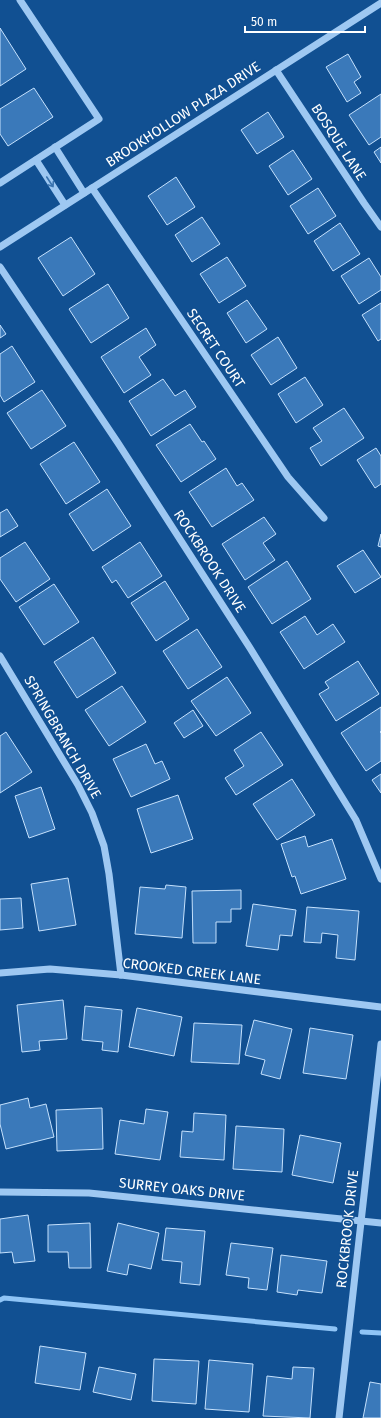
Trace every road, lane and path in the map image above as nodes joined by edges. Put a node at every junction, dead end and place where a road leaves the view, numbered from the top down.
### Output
1 (20, 0) edge
2 (381, 3) edge
3 (276, 70) junction
4 (55, 147) junction
5 (36, 160) junction
6 (0, 183) edge
7 (92, 188) junction
8 (84, 193) junction
9 (65, 205) junction
10 (381, 227) edge
11 (0, 247) edge
12 (0, 267) edge
13 (324, 518) dead end
14 (0, 656) edge
15 (381, 880) edge
16 (0, 973) edge
17 (121, 975) junction
18 (381, 1007) edge
19 (381, 1044) edge
20 (0, 1192) edge
21 (360, 1221) junction
22 (381, 1223) edge
23 (339, 1418) edge

1 - 4 street
2 - 3 street, BROOKHOLLOW PLAZA DRIVE
3 - 7 street, BROOKHOLLOW PLAZA DRIVE
3 - 10 street, BOSQUE LANE
4 - 5 street
4 - 8 street
5 - 6 street
5 -> 9 street
7 - 8 street, BROOKHOLLOW PLAZA DRIVE
7 - 13 street, SECRET COURT
8 - 9 street, BROOKHOLLOW PLAZA DRIVE
9 - 11 street, BROOKHOLLOW PLAZA DRIVE
12 - 15 street, ROCKBROOK DRIVE
14 - 17 street, SPRINGBRANCH DRIVE
16 - 17 street, CROOKED CREEK LANE
17 - 18 street, CROOKED CREEK LANE
19 - 21 street, ROCKBROOK DRIVE
20 - 21 street, SURREY OAKS DRIVE
21 - 22 street, SURREY OAKS DRIVE
21 - 23 street, ROCKBROOK DRIVE

